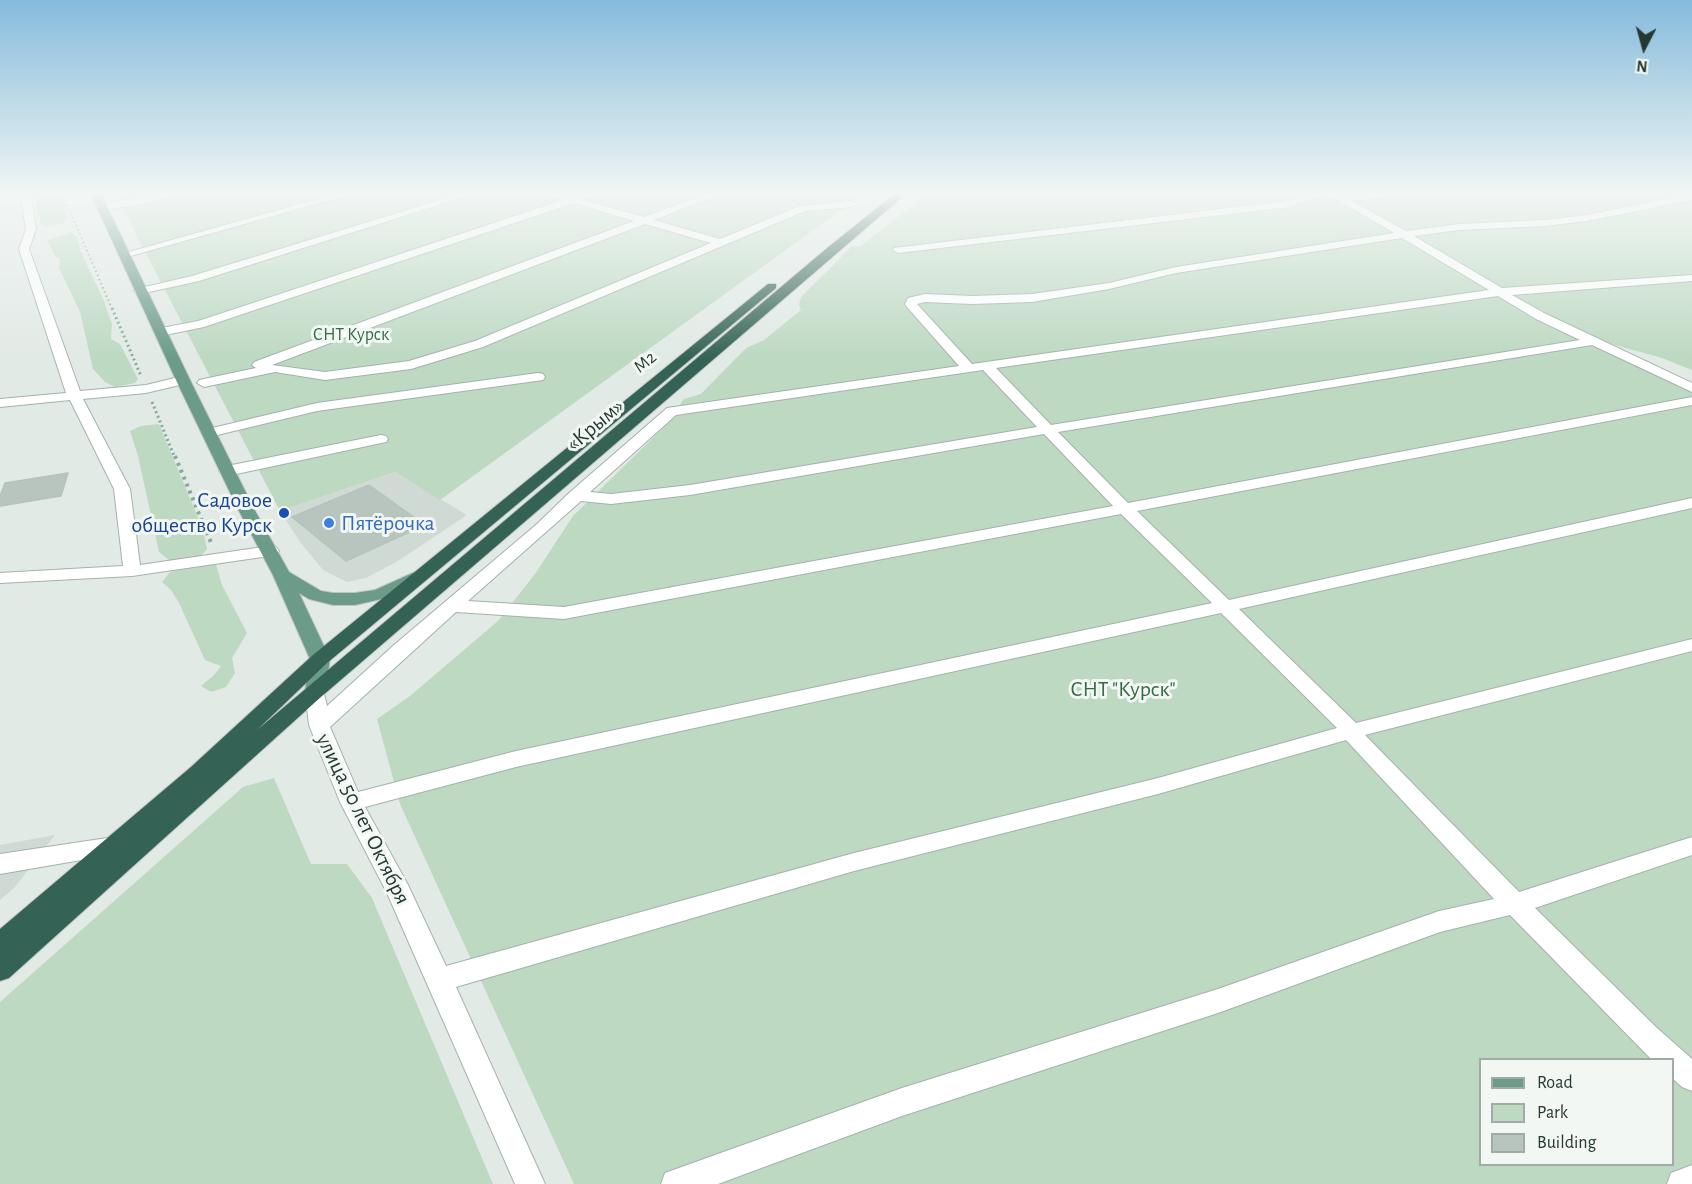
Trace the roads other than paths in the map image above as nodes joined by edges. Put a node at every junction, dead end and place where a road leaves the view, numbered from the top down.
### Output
1 (25, 247) edge
2 (119, 247) edge
3 (151, 247) edge
4 (296, 247) edge
5 (432, 247) edge
6 (573, 247) edge
7 (712, 247) edge
8 (820, 247) edge
9 (835, 247) edge
10 (921, 247) edge
11 (1323, 247) edge
12 (1423, 247) edge
13 (898, 250) dead end
14 (123, 255) junction
15 (1692, 278) edge
16 (140, 291) junction
17 (1500, 291) junction
18 (160, 332) junction
19 (1595, 341) junction
20 (987, 367) junction
21 (969, 369) junction
22 (538, 377) dead end
23 (204, 383) junction
24 (185, 384) junction
25 (1692, 388) edge
26 (75, 395) junction
27 (1692, 401) edge
28 (0, 403) edge
29 (1050, 431) junction
30 (209, 434) junction
31 (381, 439) dead end
32 (227, 471) junction
33 (575, 496) junction
34 (1692, 503) edge
35 (1124, 508) junction
36 (270, 551) junction
37 (132, 571) junction
38 (422, 573) junction
39 (282, 575) junction
40 (0, 578) edge
41 (453, 606) junction
42 (1226, 606) junction
43 (1692, 645) edge
44 (320, 659) junction
45 (315, 692) junction
46 (318, 725) junction
47 (1351, 731) junction
48 (351, 802) junction
49 (114, 846) junction
50 (1692, 846) edge
51 (0, 864) edge
52 (1515, 904) junction
53 (0, 944) edge
54 (0, 970) edge
55 (439, 980) junction
56 (1671, 1058) edge
57 (1674, 1061) edge
58 (1692, 1077) edge
59 (1692, 1180) edge
60 (530, 1184) edge
61 (676, 1184) edge
62 (1682, 1184) edge

1 - 26 street
2 - 14 main road
3 - 14 street
4 - 16 street
5 - 18 street
6 - 23 street
7 - 23 street
8 - 38 highway, М2
9 - 45 highway, «Крым»
10 - 13 street
11 - 21 street
12 - 17 street
14 - 16 main road
15 - 17 street
16 - 18 main road
17 - 19 street
17 - 20 street
18 - 24 main road
19 - 25 street
19 - 29 street
20 - 21 street
20 - 29 street
21 - 33 street
22 - 30 street
23 - 24 street
24 - 26 street
24 - 30 main road
26 - 28 street
26 - 37 street
27 - 35 street
29 - 33 street
29 - 35 street
30 - 32 main road
31 - 32 street
32 - 36 main road
33 - 41 street
34 - 42 street
35 - 41 street
35 - 42 street
36 - 37 street
36 - 39 main road
37 - 40 street
38 - 39 main road
38 - 44 highway, М2
39 - 44 main road
41 - 46 street
42 - 47 street
42 - 48 street
43 - 47 street
44 - 45 main road, улица 50 лет Октября
44 - 49 highway, М2
45 - 46 street, улица 50 лет Октября
45 - 54 highway, «Крым»
46 - 48 street, улица 50 лет Октября
47 - 52 street
47 - 55 street
48 - 55 street, улица 50 лет Октября
49 - 51 street
49 - 53 highway, М2
50 - 52 street
52 - 56 street
52 - 61 street
55 - 60 street, улица 50 лет Октября
57 - 58 street
59 - 62 street

